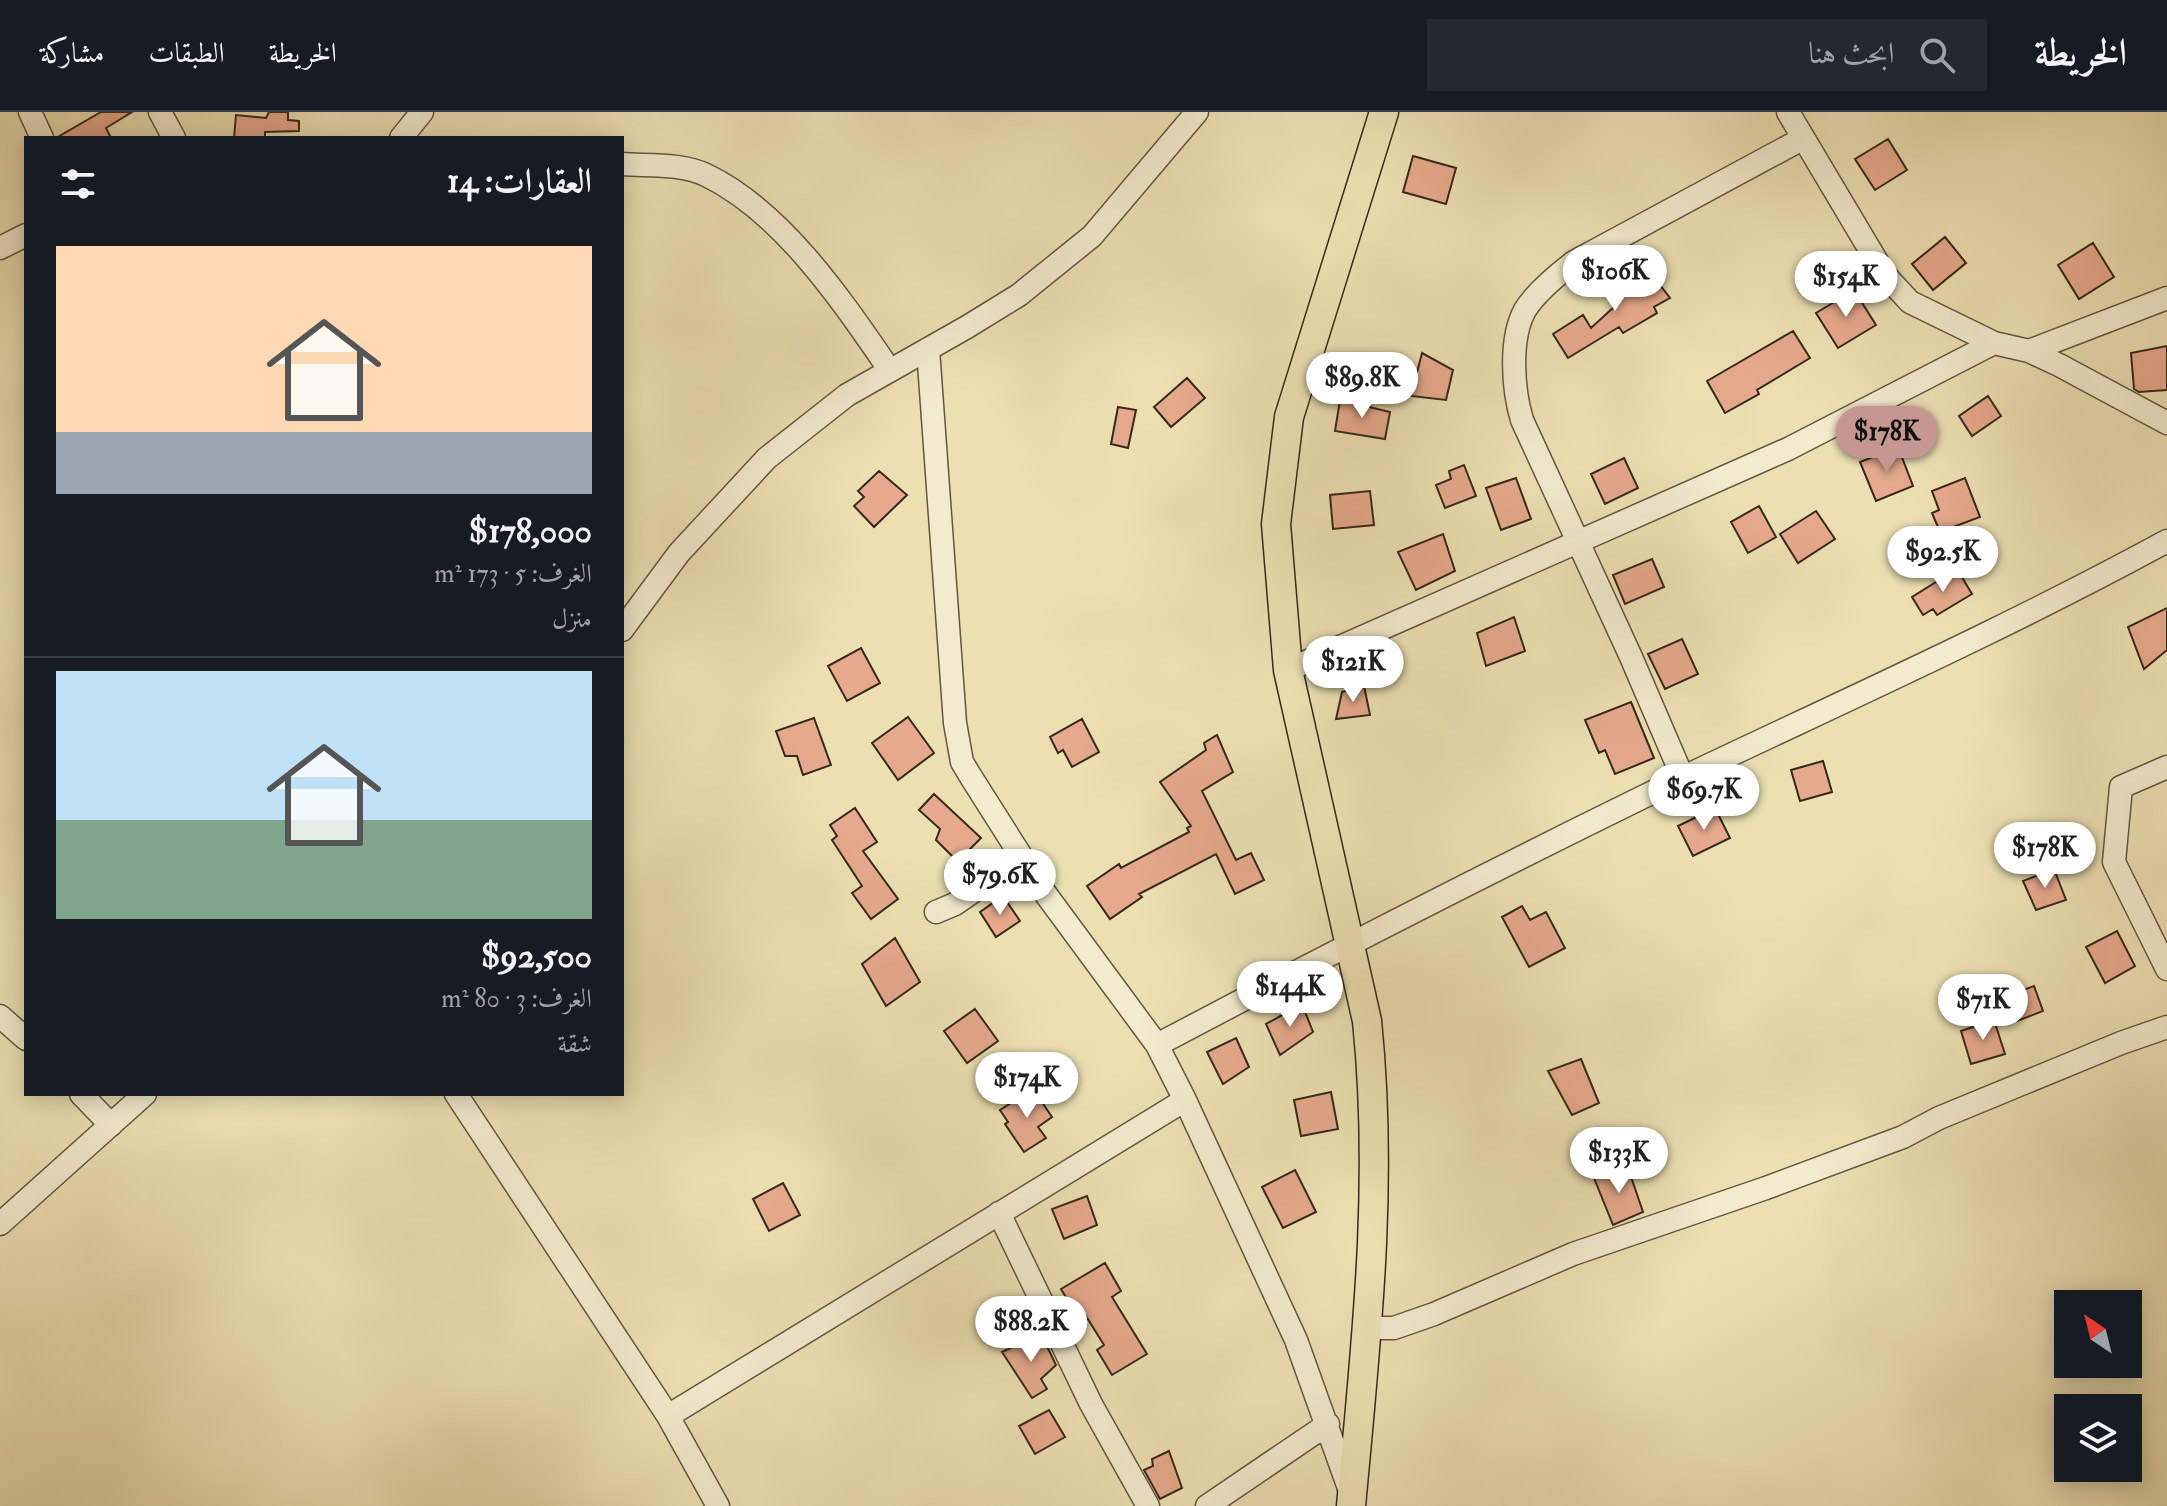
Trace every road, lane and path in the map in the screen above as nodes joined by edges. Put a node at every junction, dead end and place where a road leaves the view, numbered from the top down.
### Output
1 (30, 112) edge
2 (160, 112) edge
3 (422, 112) edge
4 (1197, 112) edge
5 (1384, 112) edge
6 (1788, 112) edge
7 (41, 136) edge
8 (173, 136) edge
9 (403, 136) edge
10 (1802, 139) junction
11 (624, 164) edge
12 (24, 236) edge
13 (0, 248) edge
14 (2167, 298) edge
15 (1994, 343) junction
16 (928, 349) junction
17 (2029, 351) junction
18 (889, 369) junction
19 (2167, 423) edge
20 (2167, 541) edge
21 (1579, 542) junction
22 (624, 627) edge
23 (1288, 670) junction
24 (2167, 767) edge
25 (1683, 778) junction
26 (1022, 858) junction
27 (936, 912) dead end
28 (1348, 945) junction
29 (2167, 969) edge
30 (0, 1016) edge
31 (2167, 1027) edge
32 (24, 1037) edge
33 (1157, 1045) junction
34 (83, 1096) edge
35 (143, 1096) edge
36 (457, 1096) edge
37 (1185, 1100) junction
38 (111, 1125) junction
39 (999, 1213) junction
40 (0, 1224) edge
41 (1369, 1328) junction
42 (668, 1416) junction
43 (1328, 1424) junction
44 (1351, 1501) edge
45 (718, 1506) edge
46 (1148, 1506) edge
47 (1207, 1506) edge

1 - 7 street
2 - 8 street
3 - 9 street
4 - 16 street
5 - 23 main road
6 - 10 street
10 - 15 street
10 - 21 street
11 - 18 street
12 - 13 street
14 - 17 street
15 - 17 street
15 - 21 street
16 - 18 street
16 - 26 street
17 - 19 street
18 - 22 street
20 - 25 street
21 - 23 street
21 - 25 street
23 - 28 main road
24 - 29 street
25 - 28 street
26 - 27 street
26 - 33 street
28 - 33 street
28 - 41 main road
30 - 32 street
31 - 41 street
33 - 37 street
34 - 38 street
35 - 38 street
36 - 42 street
37 - 39 street
37 - 43 street
38 - 40 street
39 - 42 street
39 - 46 street
41 - 44 main road
42 - 45 street
43 - 44 street
43 - 47 street

